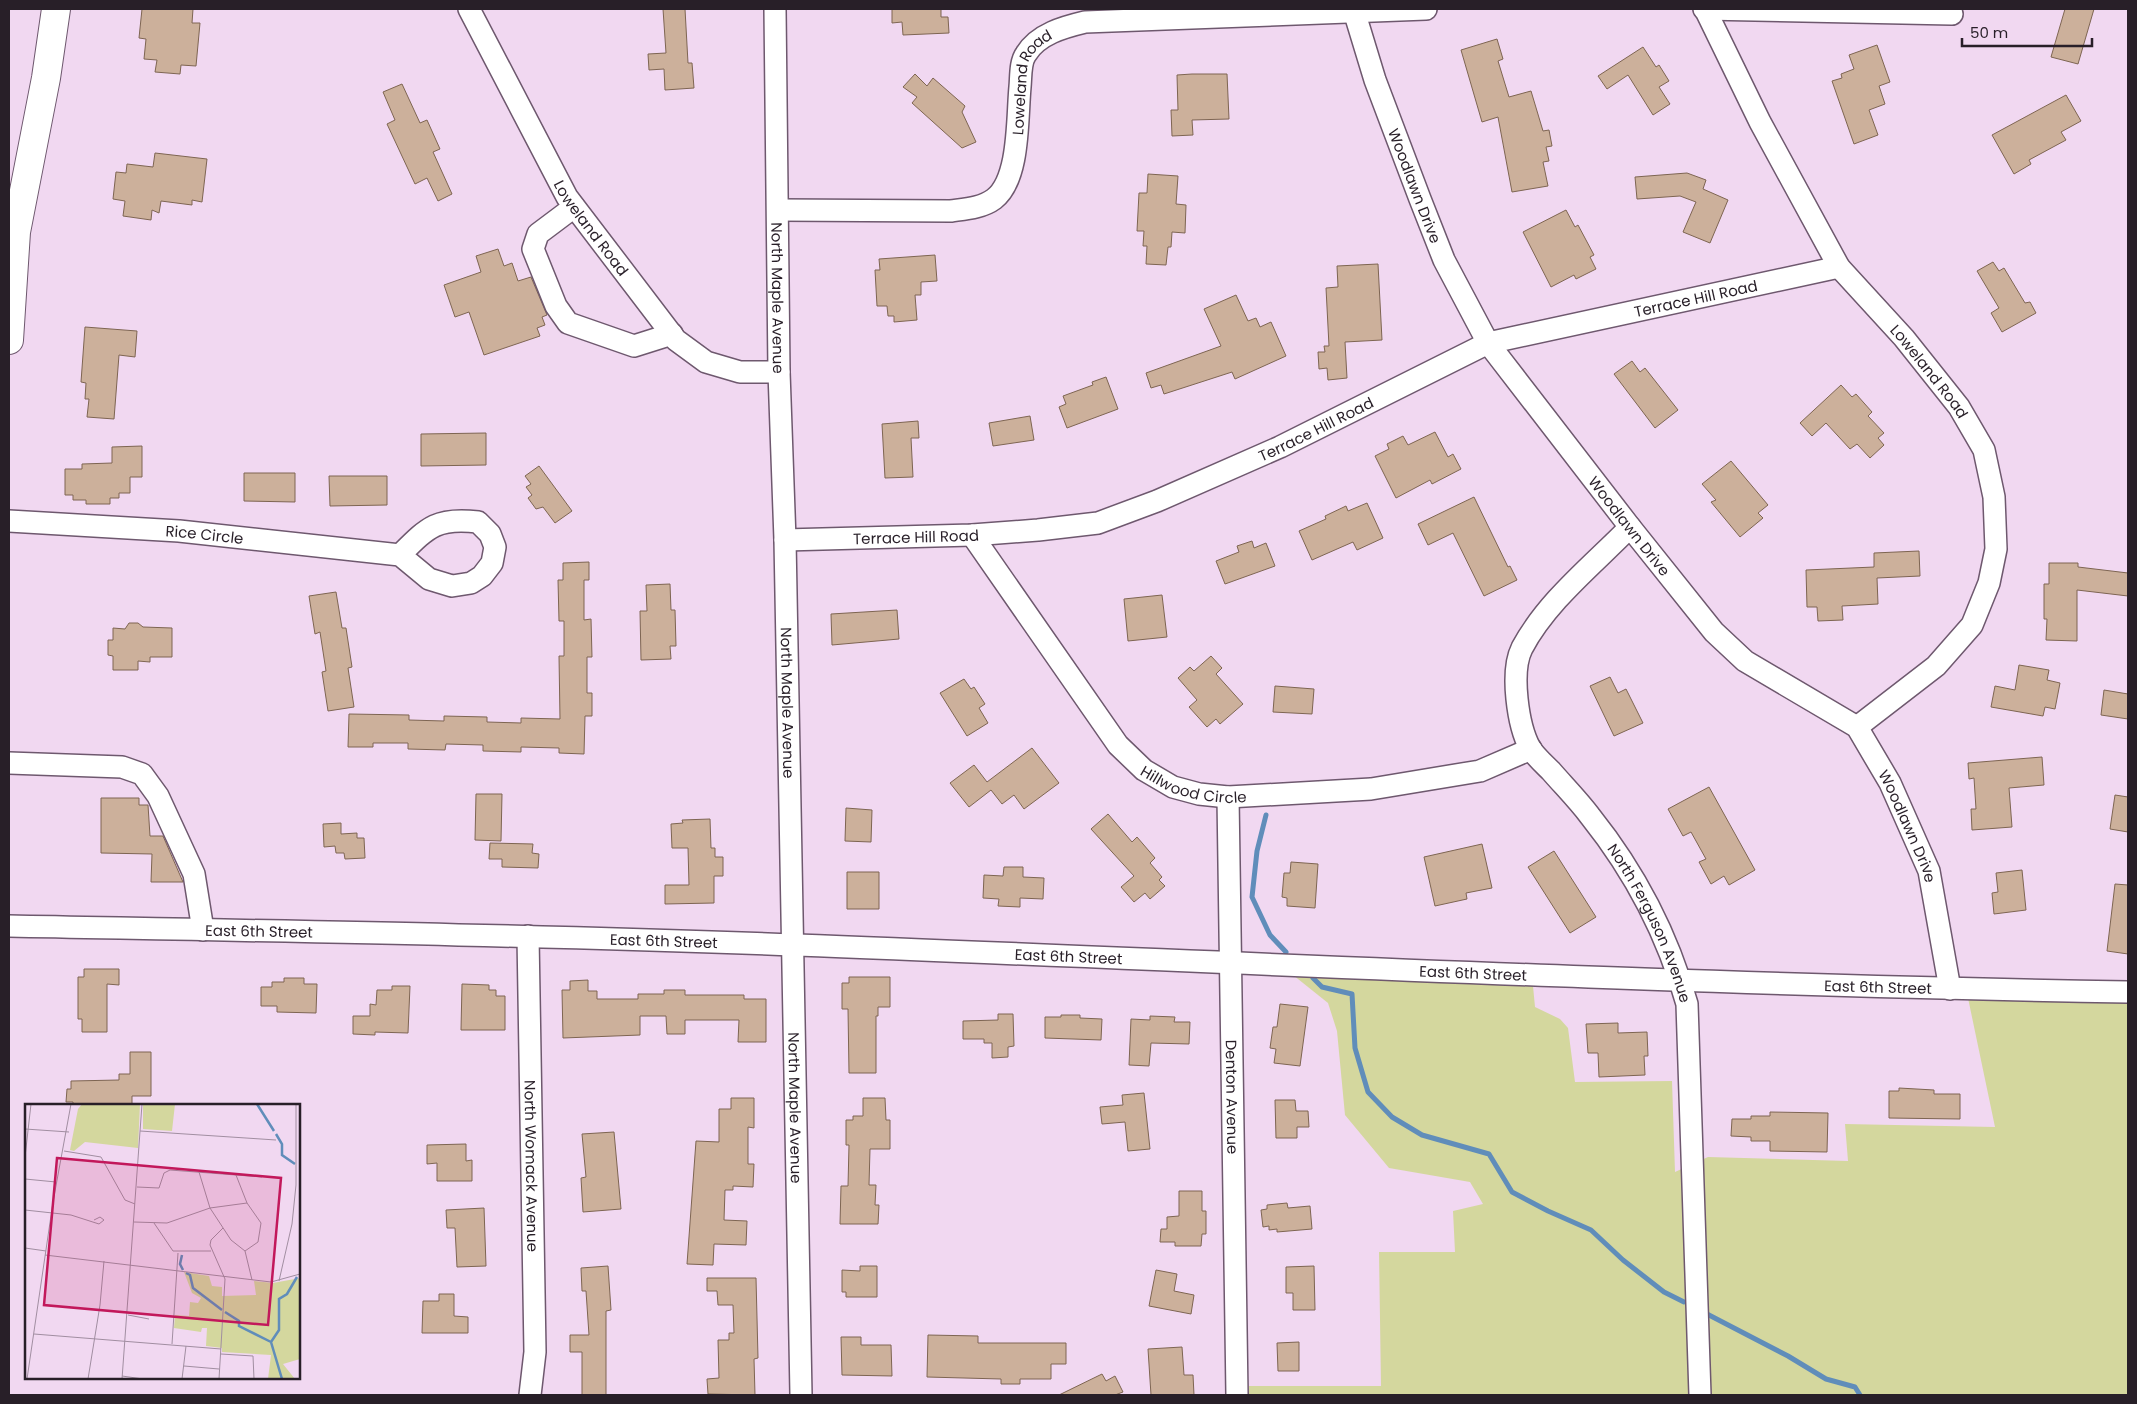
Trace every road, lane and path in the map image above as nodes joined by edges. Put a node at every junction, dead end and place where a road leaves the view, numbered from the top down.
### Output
1 (56, 9) edge
2 (469, 9) edge
3 (775, 9) edge
4 (1426, 9) edge
5 (1704, 9) edge
6 (1354, 11) junction
7 (1952, 14) dead end
8 (574, 207) junction
9 (778, 210) junction
10 (12, 232) edge
11 (1839, 267) junction
12 (672, 334) junction
13 (9, 340) edge
14 (1488, 343) junction
15 (779, 372) junction
16 (9, 521) edge
17 (1630, 527) junction
18 (972, 535) junction
19 (784, 540) junction
20 (400, 555) dead end
21 (1858, 727) junction
22 (1531, 750) junction
23 (9, 764) edge
24 (1228, 798) junction
25 (9, 926) edge
26 (203, 930) junction
27 (528, 936) junction
28 (793, 945) junction
29 (1230, 962) junction
30 (1681, 982) junction
31 (1950, 989) junction
32 (2128, 992) edge
33 (530, 1395) edge
34 (801, 1395) edge
35 (1237, 1395) edge
36 (1700, 1395) edge

1 - 10 main road
2 - 8 street, Loweland Road
3 - 9 street, North Maple Avenue
4 - 6 street, Loweland Road
5 - 7 street
5 - 11 street, Loweland Road
6 - 9 street, Loweland Road
6 - 14 street, Woodlawn Drive
8 - 12 street, Loweland Road
8 - 12 street
9 - 15 street, North Maple Avenue
10 - 13 main road
11 - 14 street, Terrace Hill Road
11 - 21 street, Loweland Road
12 - 15 street, Loweland Road
14 - 17 street, Woodlawn Drive
14 - 18 street, Terrace Hill Road
15 - 19 street, North Maple Avenue
16 - 20 street, Rice Circle
17 - 21 street, Woodlawn Drive
17 - 22 street, North Ferguson Avenue
18 - 19 street, Terrace Hill Road
18 - 24 street, Hillwood Circle
19 - 28 street, North Maple Avenue
21 - 31 street, Woodlawn Drive
22 - 24 street, Hillwood Circle
22 - 30 street, North Ferguson Avenue
23 - 26 street
24 - 29 street, Denton Avenue
25 - 26 street, East 6th Street
26 - 27 street, East 6th Street
27 - 28 street, East 6th Street
27 - 33 street, North Womack Avenue
28 - 29 street, East 6th Street
28 - 34 street, North Maple Avenue
29 - 30 street, East 6th Street
29 - 35 street, Denton Avenue
30 - 31 street, East 6th Street
30 - 36 street, North Ferguson Avenue
31 - 32 street, East 6th Street

